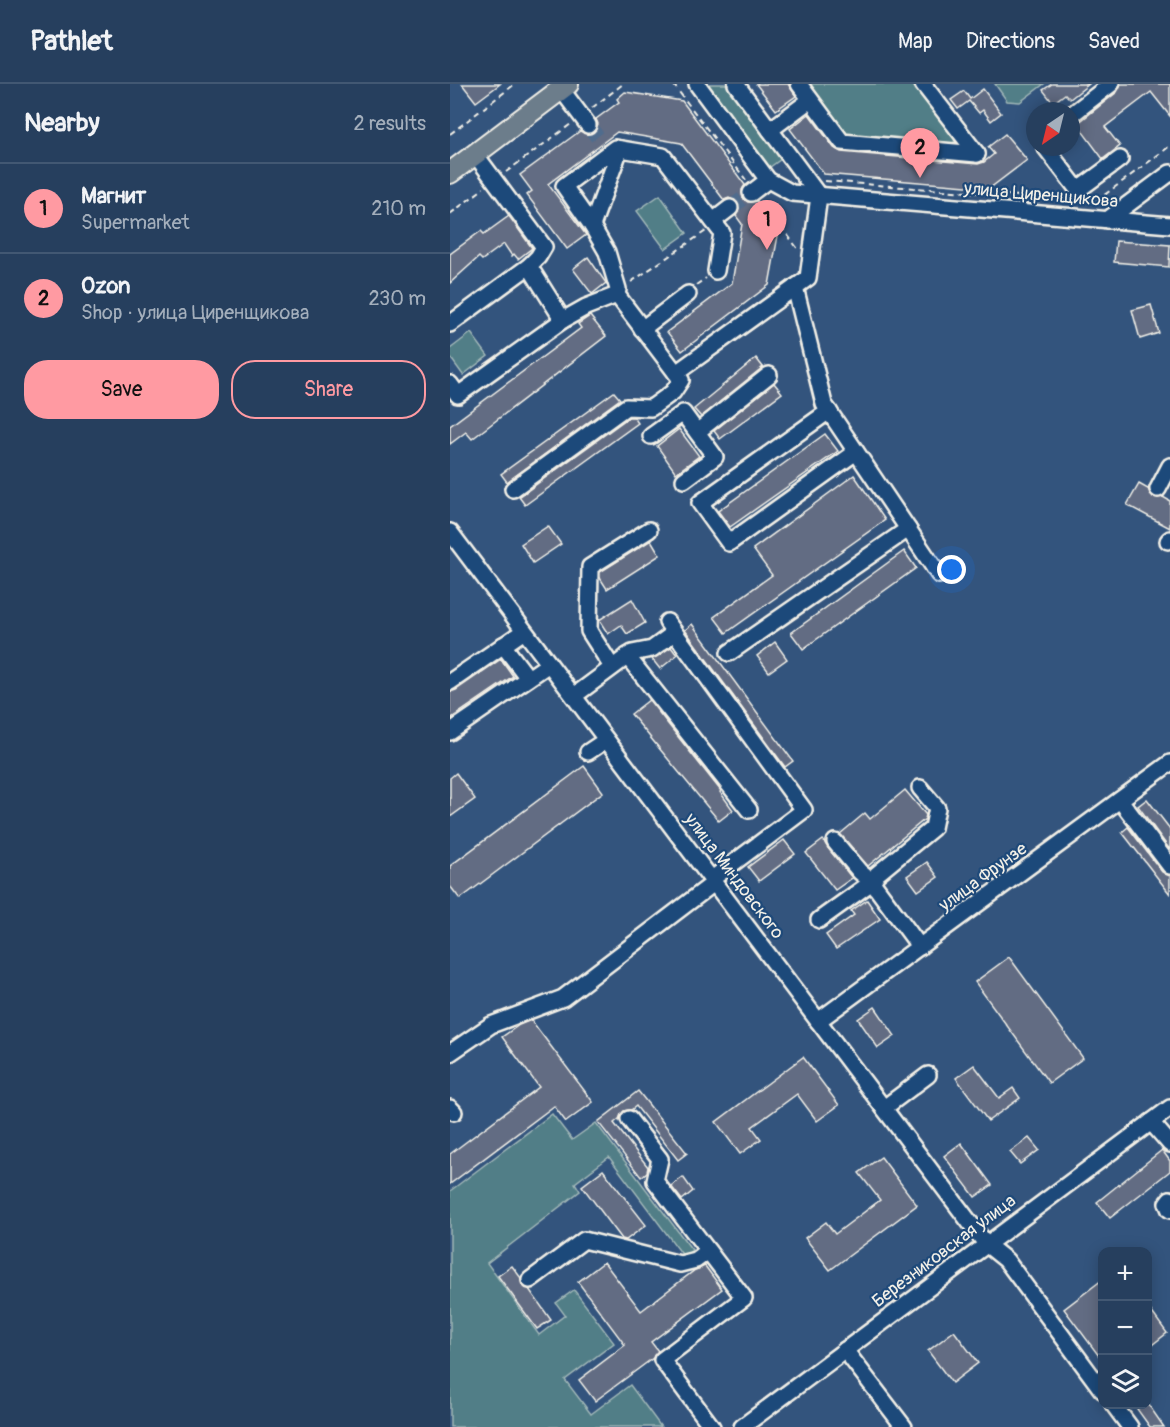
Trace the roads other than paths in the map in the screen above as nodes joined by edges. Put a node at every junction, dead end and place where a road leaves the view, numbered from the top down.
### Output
1 (697, 84) edge
2 (736, 84) edge
3 (799, 84) edge
4 (1111, 84) edge
5 (565, 87) edge
6 (930, 87) edge
7 (810, 100) junction
8 (1080, 108) edge
9 (585, 120) tunnel mouth
10 (770, 130) junction
11 (611, 148) junction
12 (475, 154) junction
13 (1051, 156) edge
14 (1120, 159) dead end
15 (450, 173) edge
16 (1170, 173) edge
17 (768, 180) junction
18 (820, 188) junction
19 (752, 192) tunnel mouth
20 (1077, 195) junction
21 (730, 208) tunnel mouth
22 (1074, 218) junction
23 (1107, 220) junction
24 (714, 223) junction
25 (1170, 225) edge
26 (592, 226) junction
27 (529, 266) junction
28 (711, 274) road end
29 (795, 287) junction
30 (690, 291) road end
31 (617, 292) junction
32 (563, 320) junction
33 (450, 324) edge
34 (642, 329) junction
35 (676, 373) junction
36 (769, 375) dead end
37 (450, 384) edge
38 (651, 408) junction
39 (829, 411) junction
40 (665, 426) junction
41 (697, 432) junction
42 (651, 436) dead end
43 (856, 452) junction
44 (684, 480) dead end
45 (513, 489) dead end
46 (908, 529) junction
47 (649, 530) dead end
48 (450, 532) edge
49 (939, 575) dead end
50 (524, 631) junction
51 (503, 645) junction
52 (729, 653) dead end
53 (627, 656) junction
54 (549, 664) junction
55 (612, 667) junction
56 (528, 678) junction
57 (450, 682) edge
58 (573, 696) junction
59 (450, 732) edge
60 (606, 740) junction
61 (588, 752) dead end
62 (1170, 763) edge
63 (920, 788) dead end
64 (1120, 800) junction
65 (749, 810) dead end
66 (835, 842) dead end
67 (1170, 866) edge
68 (713, 881) junction
69 (872, 882) junction
70 (819, 920) dead end
71 (920, 947) junction
72 (818, 1021) junction
73 (450, 1053) edge
74 (928, 1075) dead end
75 (884, 1108) junction
76 (1170, 1108) edge
77 (629, 1119) dead end
78 (1151, 1122) junction
79 (1170, 1144) edge
80 (1170, 1199) edge
81 (1170, 1210) edge
82 (986, 1244) junction
83 (708, 1251) junction
84 (530, 1280) dead end
85 (845, 1350) junction
86 (1098, 1384) edge
87 (1117, 1409) edge
88 (712, 1427) edge
89 (742, 1427) edge
90 (904, 1427) edge
91 (1130, 1427) edge

1 - 17 street
2 - 10 street
3 - 7 street
4 - 8 street
5 - 9 street
5 - 12 main road
6 - 7 street
7 - 10 street
10 - 18 street
11 - 24 street
11 - 26 street
11 - 26 street
12 - 15 main road
12 - 27 street
13 - 20 street
14 - 20 street
16 - 23 street
17 - 18 street, улица Циренщикова
17 - 19 street
18 - 22 street, улица Циренщикова
18 - 29 street
20 - 22 street
21 - 24 street
22 - 23 street, улица Циренщикова
23 - 25 street, улица Циренщикова
24 - 28 street
26 - 31 street
27 - 32 street
27 - 33 street
29 - 35 street
29 - 39 street
30 - 34 street
31 - 32 street
31 - 34 street
32 - 37 street
34 - 35 street
35 - 38 street
36 - 41 street
38 - 40 street
38 - 45 street
39 - 43 street
39 - 43 street
40 - 41 street
40 - 42 street
41 - 44 street
43 - 46 street
46 - 49 street
46 - 52 street
47 - 55 street
48 - 50 street, улица Миндовского
50 - 51 street
50 - 54 street, улица Миндовского
51 - 56 street
51 - 57 street
53 - 55 street
53 - 65 street
53 - 68 street
54 - 56 street
54 - 58 street, улица Миндовского
55 - 58 street
56 - 59 street
58 - 60 street, улица Миндовского
60 - 61 street
60 - 68 street, улица Миндовского
62 - 64 street, улица Фрунзе
63 - 69 street
64 - 67 street
64 - 71 street, улица Фрунзе
66 - 69 street
68 - 72 street, улица Миндовского
68 - 73 street
69 - 70 street
69 - 71 street
71 - 72 street, улица Фрунзе
72 - 75 street, улица Миндовского
74 - 75 street
75 - 82 street, улица Миндовского
76 - 78 street, Березниковская улица
77 - 83 street
78 - 79 street
78 - 82 street, Березниковская улица
80 - 81 street
82 - 85 street, Березниковская улица
82 - 86 street, улица Миндовского
83 - 84 street
83 - 88 street
85 - 89 street, Березниковская улица
85 - 90 street
87 - 91 street

